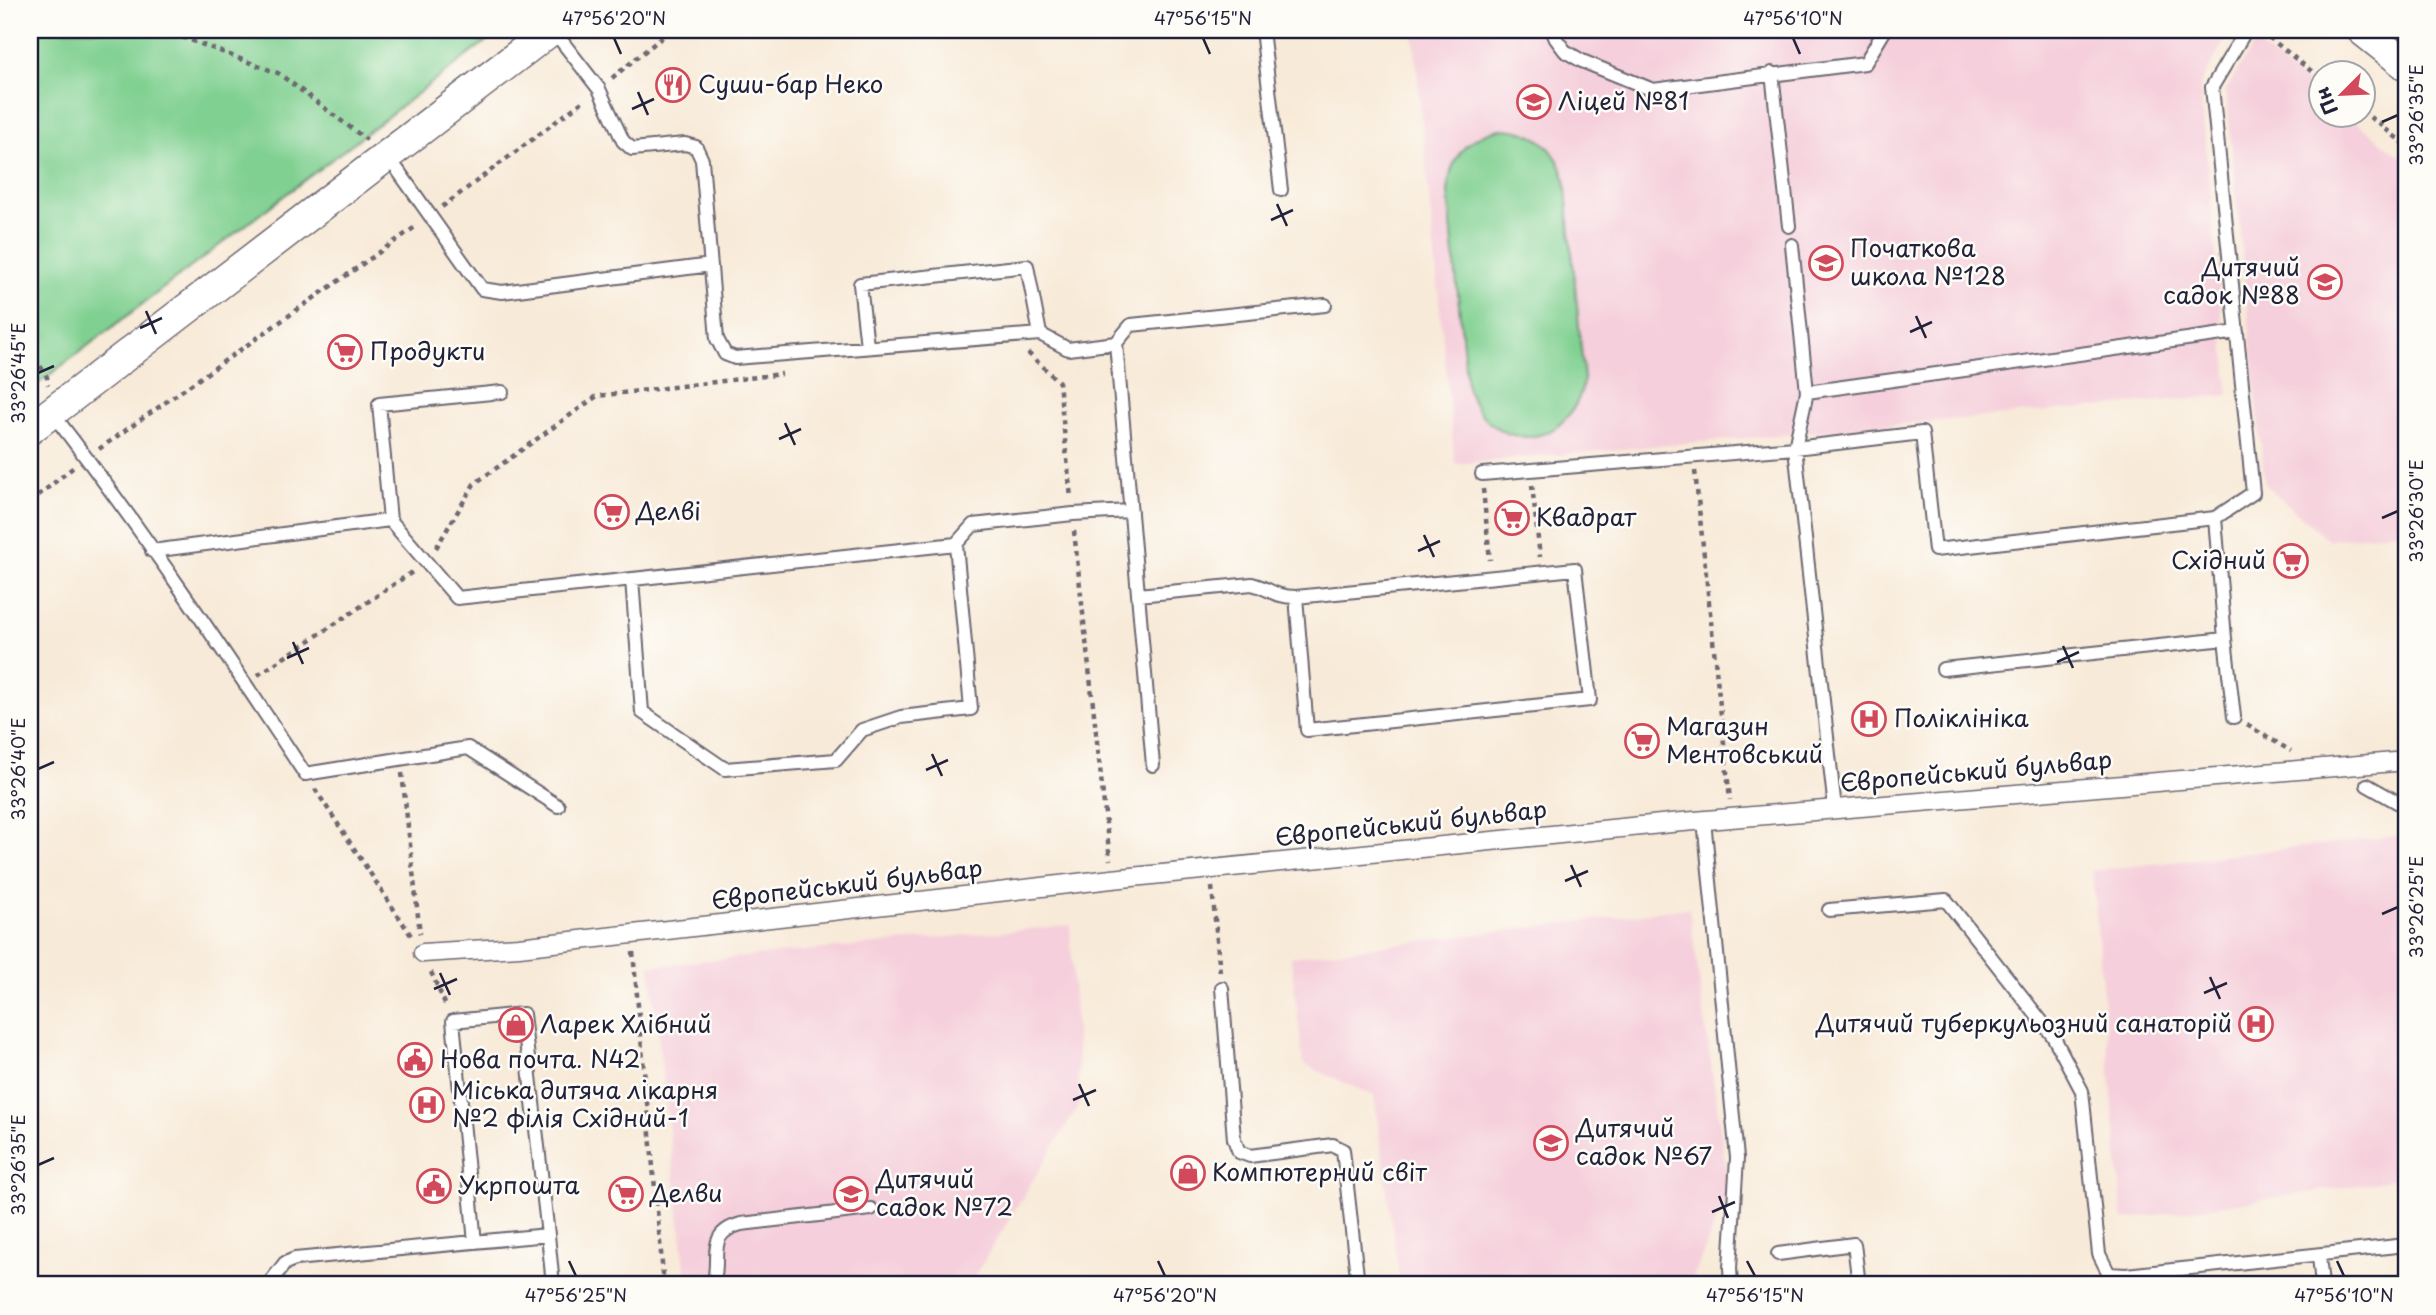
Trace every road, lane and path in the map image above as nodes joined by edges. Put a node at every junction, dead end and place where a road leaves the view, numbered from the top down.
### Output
1 (163, 30) edge
2 (552, 30) edge
3 (671, 30) edge
4 (1262, 30) edge
5 (1552, 30) edge
6 (1885, 30) edge
7 (2246, 30) edge
8 (2260, 30) edge
9 (2362, 30) edge
10 (2406, 65) edge
11 (2306, 67) edge
12 (1772, 74) junction
13 (599, 89) junction
14 (2376, 122) edge
15 (2406, 145) edge
16 (387, 155) junction
17 (1281, 190) dead end
18 (430, 216) junction
19 (1789, 226) dead end
20 (1792, 245) dead end
21 (711, 265) junction
22 (1325, 305) dead end
23 (2237, 332) junction
24 (1040, 334) junction
25 (1116, 344) junction
26 (867, 346) junction
27 (1020, 346) dead end
28 (30, 351) edge
29 (788, 373) dead end
30 (502, 392) dead end
31 (1807, 392) junction
32 (41, 421) edge
33 (1795, 448) junction
34 (86, 457) junction
35 (1693, 457) junction
36 (1531, 471) junction
37 (1482, 474) joint
38 (30, 502) edge
39 (1131, 511) junction
40 (1073, 514) junction
41 (2215, 518) junction
42 (390, 520) junction
43 (956, 544) junction
44 (152, 551) junction
45 (427, 563) junction
46 (1542, 573) junction
47 (1492, 578) junction
48 (632, 579) junction
49 (1138, 595) junction
50 (1296, 597) junction
51 (2225, 639) junction
52 (1944, 668) dead end
53 (246, 683) junction
54 (2235, 717) dead end
55 (400, 757) junction
56 (2406, 761) edge
57 (1153, 765) dead end
58 (305, 774) junction
59 (2367, 785) dead end
60 (558, 806) dead end
61 (2406, 807) edge
62 (1835, 809) junction
63 (1731, 818) junction
64 (1704, 820) junction
65 (1210, 869) junction
66 (1112, 879) junction
67 (1829, 911) dead end
68 (631, 934) junction
69 (422, 953) junction
70 (1222, 988) joint
71 (453, 1021) junction
72 (871, 1209) dead end
73 (548, 1235) junction
74 (475, 1242) junction
75 (2406, 1245) edge
76 (1778, 1254) dead end
77 (2319, 1256) junction
78 (268, 1285) edge
79 (553, 1285) edge
80 (664, 1285) edge
81 (713, 1285) edge
82 (1358, 1285) edge
83 (1731, 1285) edge
84 (1859, 1285) edge
85 (2322, 1285) edge

1 - 16 path
2 - 13 lane
2 - 16 street
3 - 13 path
4 - 17 lane
5 - 12 lane
6 - 12 lane
7 - 23 lane
8 - 11 path
9 - 10 street
12 - 19 lane
13 - 18 path
13 - 21 lane
14 - 15 path
16 - 18 lane
16 - 32 street
18 - 21 lane
18 - 34 path
20 - 31 lane
21 - 26 lane
22 - 25 lane
23 - 31 lane
23 - 41 lane
24 - 25 lane
24 - 26 lane
24 - 26 lane
25 - 39 lane
27 - 40 path
28 - 32 path
29 - 45 path
30 - 42 lane
31 - 33 lane
32 - 34 lane
33 - 35 lane
33 - 41 lane
33 - 62 lane
34 - 38 path
34 - 44 lane
35 - 36 lane
35 - 63 path
36 - 37 lane
36 - 46 path
37 - 47 path
39 - 40 lane
39 - 49 lane
40 - 43 lane
40 - 66 path
41 - 51 lane
42 - 44 lane
42 - 45 lane
43 - 48 lane
43 - 48 lane
44 - 53 lane
45 - 48 lane
45 - 53 path
46 - 47 lane
46 - 50 lane
47 - 50 lane
49 - 50 lane
49 - 57 lane
51 - 52 lane
51 - 54 lane
53 - 58 lane
55 - 58 lane
55 - 60 lane
55 - 69 path
56 - 62 street, Європейський бульвар
58 - 69 path
59 - 61 lane
62 - 63 street, Європейський бульвар
63 - 64 street, Європейський бульвар
64 - 65 street, Європейський бульвар
64 - 83 lane
65 - 66 street, Європейський бульвар
65 - 70 path
66 - 68 street, Європейський бульвар
67 - 77 lane
68 - 69 street, Європейський бульвар
68 - 80 path
69 - 71 path
70 - 82 lane
71 - 73 lane
71 - 74 lane
72 - 81 lane
73 - 74 lane
73 - 79 lane
74 - 78 lane
75 - 77 lane
76 - 84 lane
77 - 85 lane

